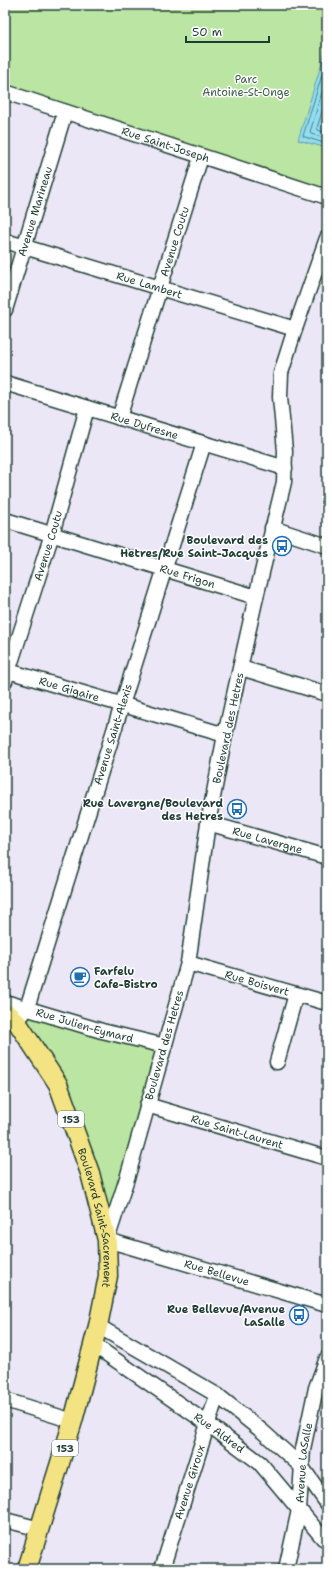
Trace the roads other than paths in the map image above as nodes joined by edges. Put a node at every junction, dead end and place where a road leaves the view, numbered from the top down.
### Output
1 (5, 92) edge
2 (65, 112) junction
3 (201, 157) junction
4 (327, 197) edge
5 (327, 238) edge
6 (5, 241) edge
7 (24, 247) junction
8 (160, 288) junction
9 (5, 310) edge
10 (295, 329) junction
11 (5, 383) edge
12 (87, 408) junction
13 (119, 418) junction
14 (204, 444) junction
15 (285, 468) junction
16 (5, 520) edge
17 (272, 528) junction
18 (52, 534) junction
19 (327, 546) edge
20 (165, 569) junction
21 (256, 597) junction
22 (241, 668) junction
23 (6, 674) edge
24 (327, 694) edge
25 (122, 705) junction
26 (225, 735) junction
27 (208, 824) junction
28 (327, 857) edge
29 (188, 963) junction
30 (296, 994) junction
31 (5, 1002) edge
32 (327, 1003) edge
33 (16, 1014) edge
34 (165, 1046) junction
35 (277, 1062) dead end
36 (147, 1105) junction
37 (327, 1158) edge
38 (107, 1240) junction
39 (327, 1305) edge
40 (98, 1326) junction
41 (94, 1345) junction
42 (327, 1358) edge
43 (322, 1389) edge
44 (216, 1395) junction
45 (5, 1400) edge
46 (73, 1421) junction
47 (208, 1424) junction
48 (301, 1466) junction
49 (327, 1503) edge
50 (299, 1510) junction
51 (5, 1520) edge
52 (40, 1529) junction
53 (327, 1540) edge
54 (27, 1569) edge
55 (162, 1569) edge
56 (286, 1569) edge

1 - 2 street, Rue Saint-Joseph
2 - 3 street, Rue Saint-Joseph
2 - 7 street, Avenue Marineau
3 - 4 street, Rue Saint-Joseph
3 - 8 street, Avenue Coutu
5 - 10 street, Boulevard des Hetres
6 - 7 street, Rue Lambert
7 - 8 street, Rue Lambert
7 - 9 street, Avenue Marineau
8 - 10 street, Rue Lambert
8 - 13 street, Avenue Coutu
10 - 15 street, Boulevard des Hetres
11 - 12 street, Rue Dufresne
12 - 13 street, Rue Dufresne
12 - 18 street, Avenue Coutu
13 - 14 street, Rue Dufresne
14 - 15 street, Rue Dufresne
14 - 20 street, Avenue Saint-Alexis
15 - 17 street, Boulevard des Hetres
16 - 18 street, Rue Frigon
17 - 19 street
17 - 21 street, Boulevard des Hetres
18 - 20 street, Rue Frigon
18 - 23 street, Avenue Coutu
20 - 21 street, Rue Frigon
20 - 25 street, Avenue Saint-Alexis
21 - 22 street, Boulevard des Hetres
22 - 24 street
22 - 26 street, Boulevard des Hetres
23 - 25 street, Rue Gigaire
25 - 26 street, Rue Gigaire
25 - 33 street, Avenue Saint-Alexis
26 - 27 street, Boulevard des Hetres
27 - 28 street, Rue Lavergne
27 - 29 street, Boulevard des Hetres
29 - 30 street, Rue Boisvert
29 - 34 street, Boulevard des Hetres
30 - 32 street, Rue Boisvert
30 - 35 street
31 - 33 street, Rue Julien-Eymard
33 - 34 street, Rue Julien-Eymard
33 - 38 main road, Boulevard Saint-Sacrement / 153
34 - 36 street, Boulevard des Hetres
36 - 37 street, Rue Saint-Laurent
36 - 38 street, Boulevard des Hetres
38 - 39 street, Rue Bellevue
38 - 40 main road, Boulevard Saint-Sacrement / 153
40 - 41 main road, 153
40 - 44 street
41 - 46 main road, 153
41 - 47 street, Rue Aldred
42 - 43 street, Avenue LaSalle
43 - 48 street, Avenue LaSalle
44 - 47 street, Avenue Giroux
44 - 48 street
45 - 46 street
46 - 52 main road, 153
47 - 50 street, Rue Aldred
47 - 55 street, Avenue Giroux
48 - 49 street
48 - 50 street, Avenue LaSalle
50 - 53 street, Rue Aldred
50 - 56 street, Avenue LaSalle
51 - 52 street
52 - 54 main road, 153

